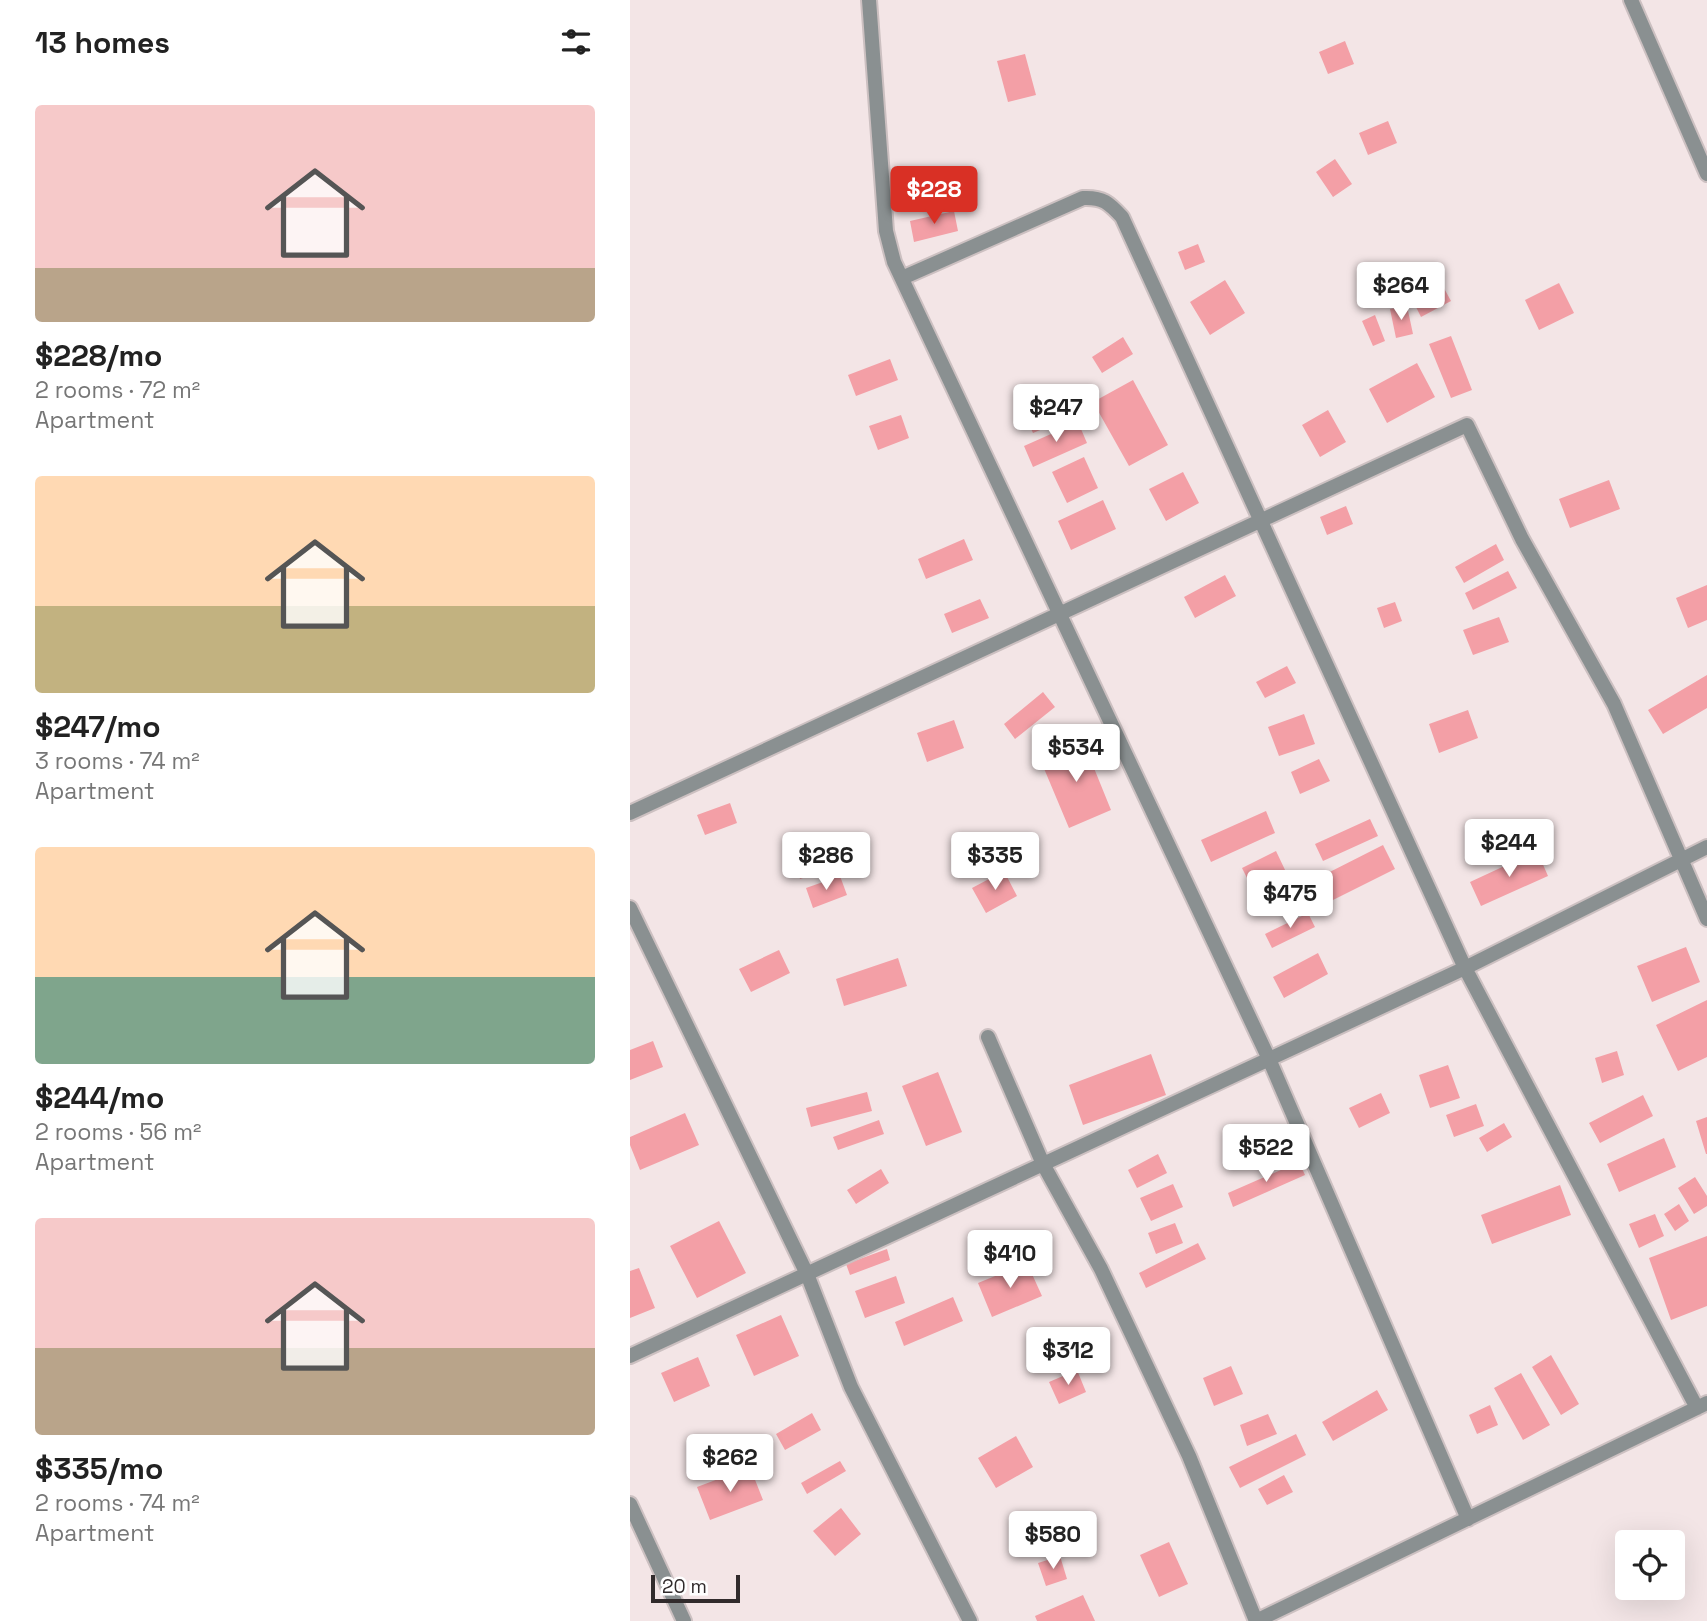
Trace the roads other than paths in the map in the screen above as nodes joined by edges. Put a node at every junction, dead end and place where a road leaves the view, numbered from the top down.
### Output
1 (869, 0) edge
2 (1631, 0) edge
3 (1707, 174) edge
4 (902, 278) junction
5 (1261, 521) junction
6 (1060, 614) junction
7 (630, 813) edge
8 (1707, 847) edge
9 (1680, 861) junction
10 (630, 908) edge
11 (1707, 919) edge
12 (1465, 968) junction
13 (988, 1037) dead end
14 (1269, 1059) junction
15 (1043, 1164) junction
16 (807, 1274) junction
17 (630, 1356) edge
18 (1702, 1405) edge
19 (630, 1504) edge
20 (1468, 1519) junction
21 (684, 1621) edge
22 (970, 1621) edge
23 (1256, 1621) edge

1 - 4 street
2 - 3 street
4 - 5 street
4 - 6 street
5 - 6 street
5 - 9 street
5 - 12 street
6 - 7 street
6 - 14 street
8 - 9 street
9 - 11 street
9 - 12 street
10 - 16 street
12 - 14 street
12 - 18 street
13 - 15 street
14 - 15 street
14 - 20 street
15 - 16 street
15 - 23 street
16 - 17 street
16 - 22 street
18 - 20 street
19 - 21 street
20 - 23 street

